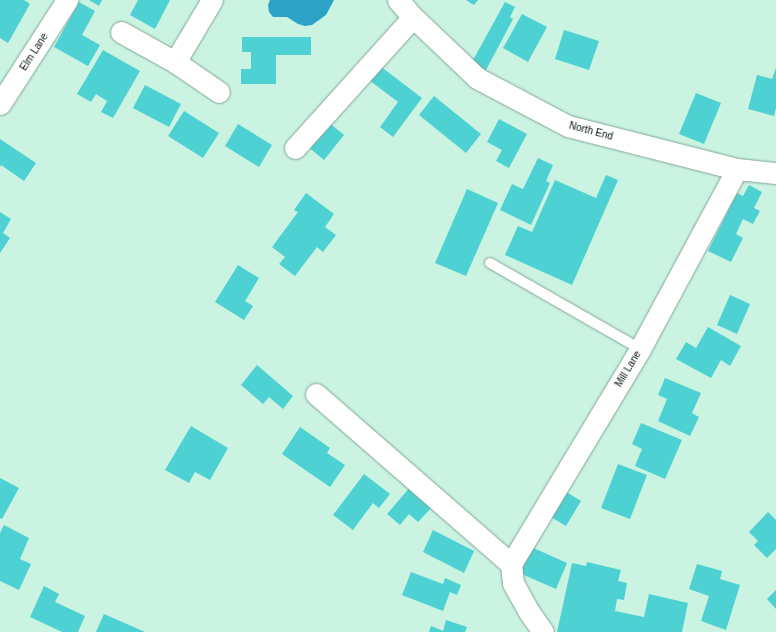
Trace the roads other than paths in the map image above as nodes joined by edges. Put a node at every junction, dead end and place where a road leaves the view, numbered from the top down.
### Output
1 (67, 0) edge
2 (212, 0) edge
3 (398, 0) edge
4 (413, 17) junction
5 (121, 32) dead end
6 (175, 62) junction
7 (219, 92) dead end
8 (0, 104) edge
9 (295, 148) dead end
10 (737, 169) junction
11 (776, 173) edge
12 (490, 263) dead end
13 (640, 349) junction
14 (316, 394) dead end
15 (512, 564) junction
16 (543, 632) edge

1 - 8 street, Elm Lane
2 - 6 street
3 - 4 street, North End
4 - 9 street
4 - 10 street, North End
5 - 6 street
6 - 7 street
10 - 11 street, North End
10 - 13 street, Mill Lane
12 - 13 lane
13 - 15 street, Mill Lane
14 - 15 street
15 - 16 street

